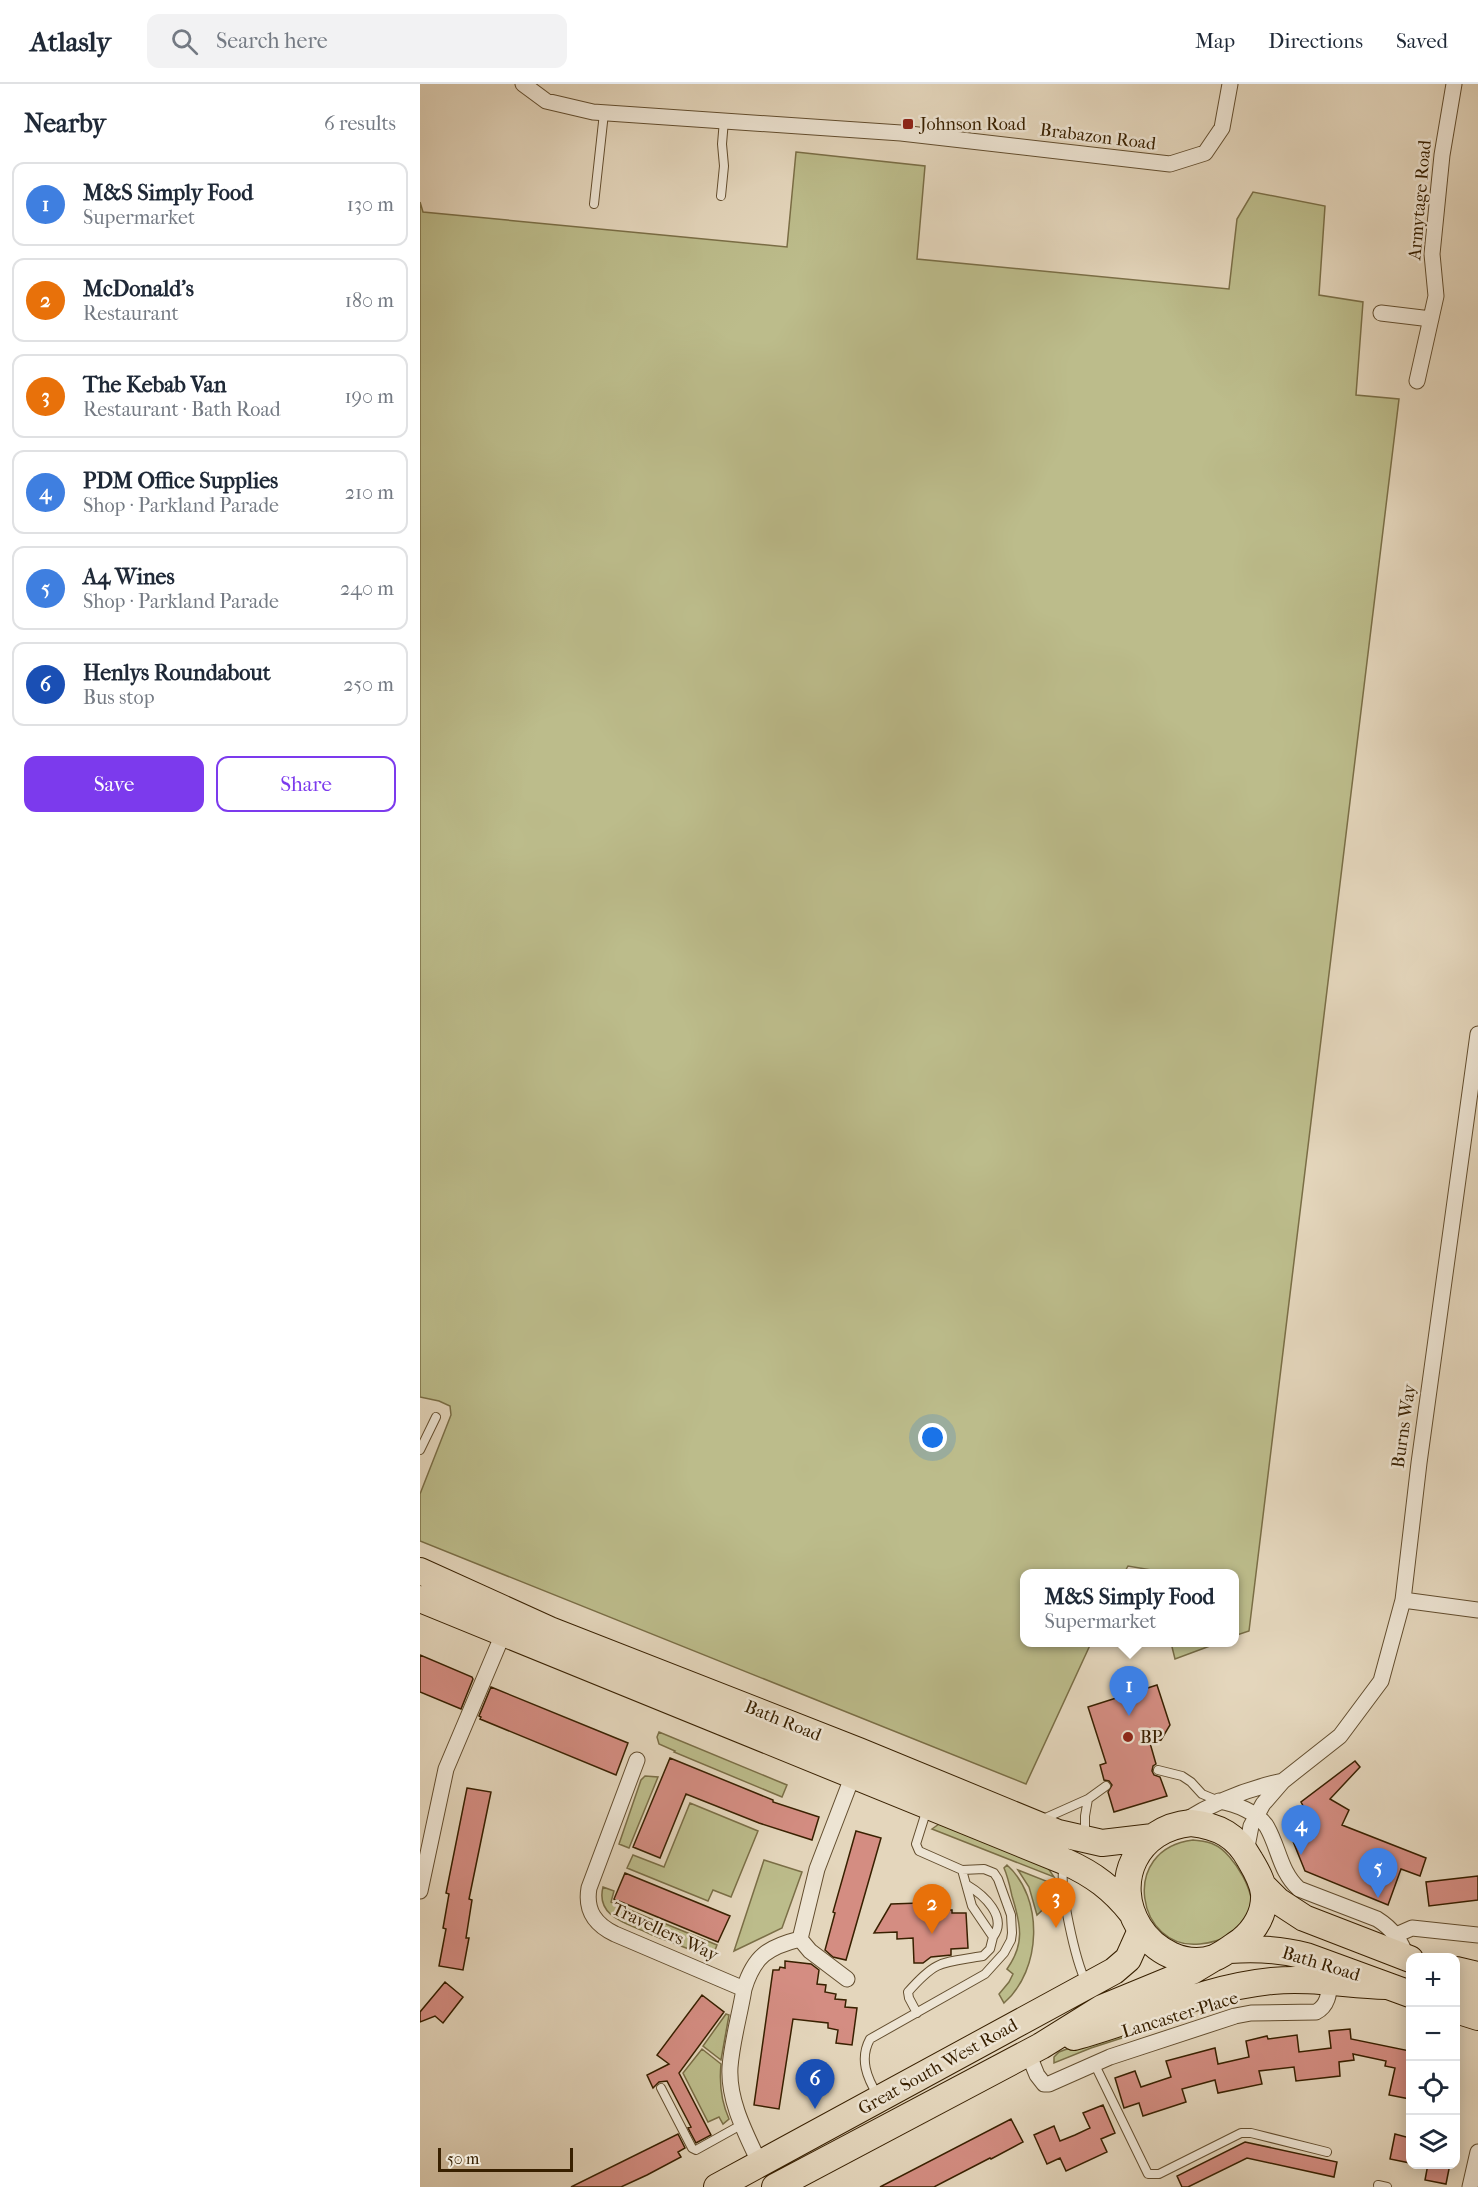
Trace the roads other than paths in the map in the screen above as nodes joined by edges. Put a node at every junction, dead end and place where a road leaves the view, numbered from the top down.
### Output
1 (523, 84) edge
2 (1230, 84) edge
3 (1454, 84) edge
4 (604, 113) junction
5 (724, 120) junction
6 (721, 196) dead end
7 (594, 204) dead end
8 (1381, 313) dead end
9 (1431, 319) junction
10 (1418, 381) dead end
11 (1478, 1034) edge
12 (436, 1417) dead end
13 (420, 1450) edge
14 (420, 1570) edge
15 (420, 1599) edge
16 (1403, 1600) junction
17 (1478, 1610) edge
18 (502, 1634) junction
19 (638, 1760) dead end
20 (1158, 1770) dead end
21 (853, 1775) junction
22 (1283, 1781) junction
23 (1106, 1786) dead end
24 (1088, 1799) junction
25 (1219, 1801) junction
26 (928, 1805) junction
27 (1261, 1821) junction
28 (1035, 1824) junction
29 (1179, 1824) junction
30 (1153, 1837) junction
31 (1086, 1840) junction
32 (1246, 1852) junction
33 (1066, 1862) junction
34 (962, 1870) junction
35 (967, 1885) junction
36 (1263, 1886) junction
37 (420, 1891) edge
38 (1136, 1921) junction
39 (1478, 1935) edge
40 (993, 1937) junction
41 (800, 1939) junction
42 (1406, 1953) edge
43 (1220, 1954) junction
44 (1460, 1971) edge
45 (1331, 1973) junction
46 (1478, 1975) edge
47 (847, 1979) dead end
48 (1087, 1985) junction
49 (1460, 1986) edge
50 (744, 1989) junction
51 (1406, 1993) edge
52 (1478, 1994) edge
53 (1460, 2012) edge
54 (917, 2013) junction
55 (1478, 2017) edge
56 (1034, 2050) junction
57 (1094, 2063) junction
58 (661, 2088) dead end
59 (881, 2099) junction
60 (741, 2125) junction
61 (1327, 2152) dead end
62 (1478, 2152) edge
63 (760, 2164) junction
64 (717, 2187) edge
65 (775, 2187) edge
66 (1470, 2187) edge

1 - 4 street, Brabazon Road
2 - 5 street, Brabazon Road
3 - 9 street, Armytage Road
4 - 5 street, Brabazon Road
4 - 7 lane
5 - 6 lane
8 - 9 street
9 - 10 street, Armytage Road
11 - 16 street, Burns Way
12 - 13 lane
14 - 28 highway, Bath Road
15 - 18 highway, Bath Road
16 - 17 street
16 - 22 street, Burns Way
18 - 21 highway, Bath Road
18 - 37 street
19 - 50 street, Travellers Way
20 - 25 lane
21 - 26 highway, Bath Road
21 - 41 street
22 - 25 street, Burns Way
22 - 27 street, Burns Way
23 - 24 lane
24 - 28 lane
24 - 31 lane
25 - 27 street
25 - 29 street, Burns Way
26 - 33 highway, Bath Road
26 - 34 lane
27 - 32 street, Burns Way
27 - 42 street
28 - 31 highway, Bath Road
29 - 30 highway
29 - 32 highway
30 - 31 highway, Bath Road
30 - 38 highway
32 - 36 highway
33 - 38 highway, Bath Road
33 - 48 lane
34 - 35 lane
34 - 54 lane
35 - 40 lane
35 - 40 lane
36 - 42 highway, Bath Road
36 - 43 highway
38 - 43 highway
38 - 48 highway, Great South West Road
39 - 42 street
40 - 54 lane
41 - 47 street
41 - 50 street
43 - 45 highway, Bath Road
43 - 56 highway, Great South West Road
44 - 46 highway
45 - 51 highway, Bath Road
45 - 56 highway
45 - 57 street, Lancaster Place
48 - 59 highway, Great South West Road
49 - 52 main road
50 - 60 street
53 - 55 highway
54 - 59 lane
56 - 57 street, Lancaster Place
56 - 65 highway, Great South West Road
57 - 61 lane
58 - 60 lane
59 - 63 highway, Great South West Road
60 - 63 street
62 - 66 street
63 - 64 highway, Great South West Road

